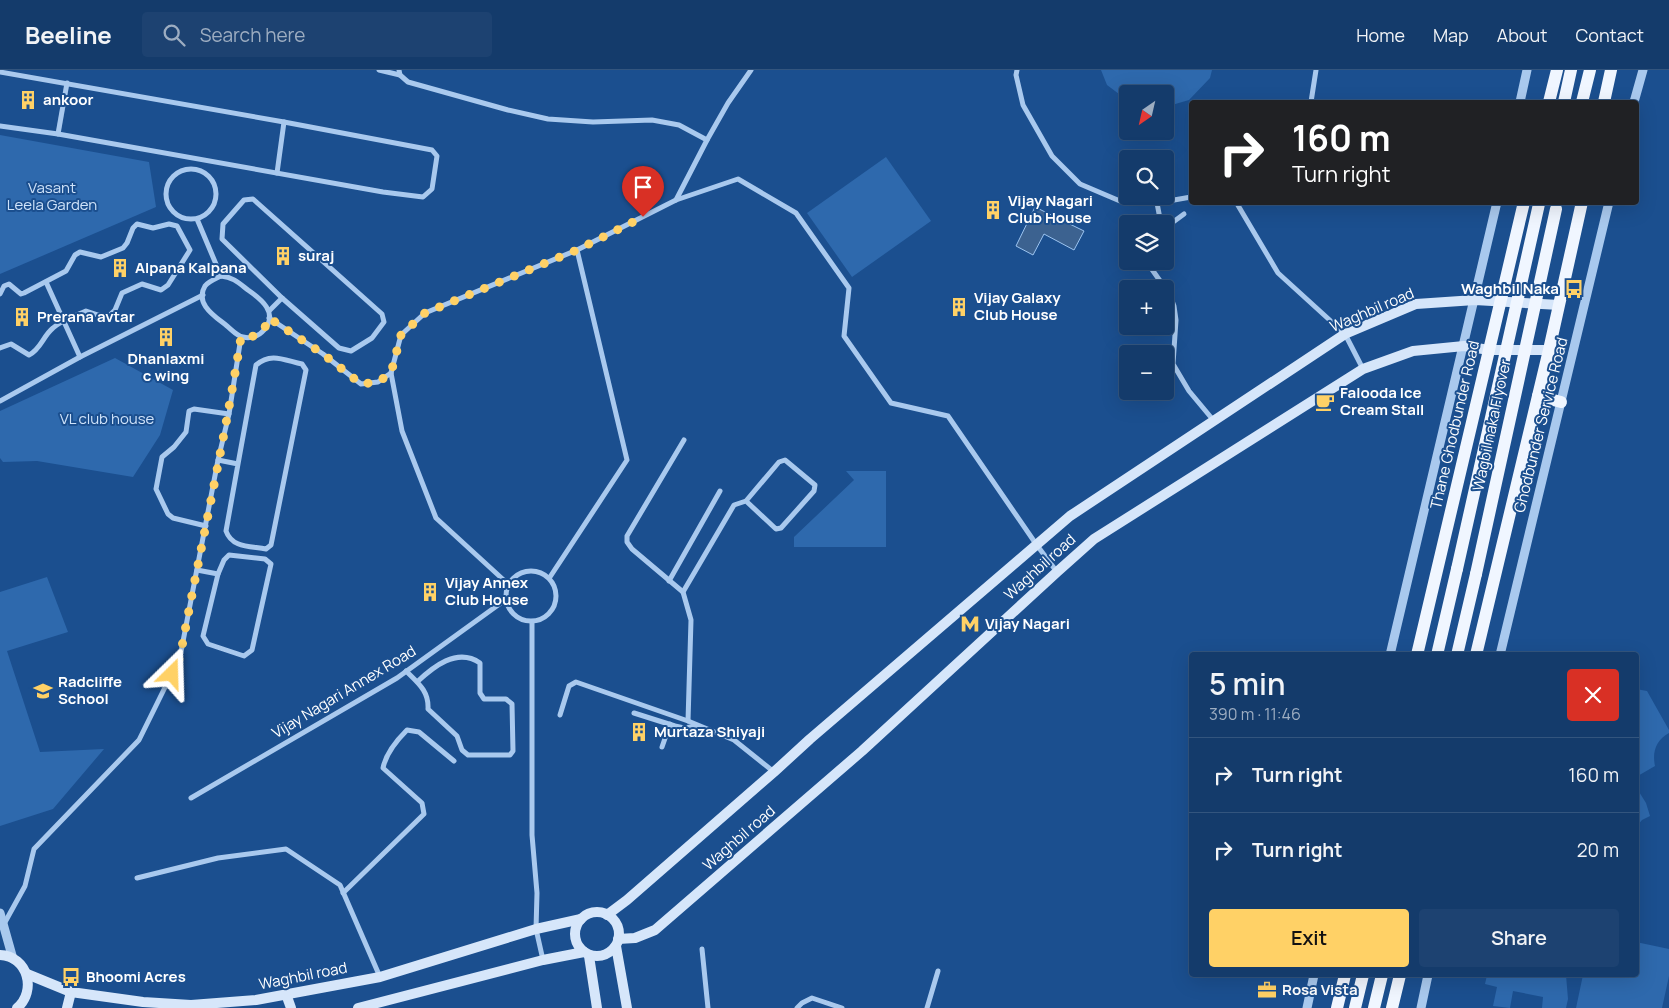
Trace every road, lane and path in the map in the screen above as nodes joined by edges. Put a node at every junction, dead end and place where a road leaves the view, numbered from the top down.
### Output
1 (379, 70) edge
2 (751, 70) edge
3 (1017, 70) edge
4 (1316, 70) edge
5 (1527, 70) edge
6 (1557, 70) edge
7 (1572, 70) edge
8 (1590, 70) edge
9 (1611, 70) edge
10 (1642, 70) edge
11 (0, 72) edge
12 (399, 72) edge
13 (67, 83) junction
14 (1311, 100) edge
15 (1520, 100) edge
16 (1550, 100) edge
17 (1564, 100) edge
18 (1582, 100) edge
19 (1604, 100) edge
20 (1634, 100) edge
21 (284, 122) junction
22 (0, 126) edge
23 (58, 134) junction
24 (706, 140) junction
25 (200, 160) junction
26 (198, 170) junction
27 (277, 173) junction
28 (1189, 197) edge
29 (676, 200) junction
30 (1174, 200) edge
31 (1119, 201) edge
32 (1238, 205) edge
33 (1496, 205) edge
34 (1523, 205) edge
35 (1538, 205) edge
36 (1556, 205) edge
37 (1581, 205) edge
38 (1608, 205) edge
39 (1184, 214) dead end
40 (197, 218) junction
41 (1174, 221) edge
42 (577, 250) junction
43 (1152, 270) edge
44 (221, 276) junction
45 (46, 282) junction
46 (0, 294) edge
47 (203, 295) junction
48 (282, 298) junction
49 (1475, 300) junction
50 (1500, 300) junction
51 (1559, 305) junction
52 (269, 311) junction
53 (269, 318) junction
54 (63, 321) junction
55 (1345, 334) junction
56 (241, 337) junction
57 (1464, 346) junction
58 (0, 348) edge
59 (1489, 350) junction
60 (1550, 350) junction
61 (80, 357) junction
62 (1363, 369) junction
63 (391, 373) junction
64 (1538, 396) junction
65 (0, 401) edge
66 (1561, 402) junction
67 (229, 414) junction
68 (1214, 421) junction
69 (684, 440) dead end
70 (218, 460) junction
71 (238, 464) junction
72 (720, 491) dead end
73 (746, 501) junction
74 (206, 526) junction
75 (1036, 544) junction
76 (197, 570) junction
77 (1057, 572) junction
78 (218, 574) junction
79 (550, 577) junction
80 (669, 581) junction
81 (508, 584) junction
82 (683, 592) junction
83 (505, 600) junction
84 (532, 622) junction
85 (1391, 652) edge
86 (1418, 652) edge
87 (1438, 652) edge
88 (1458, 652) edge
89 (1477, 652) edge
90 (1501, 652) edge
91 (406, 671) junction
92 (416, 682) junction
93 (634, 713) dead end
94 (560, 715) dead end
95 (688, 721) junction
96 (670, 724) junction
97 (698, 726) junction
98 (662, 747) dead end
99 (454, 761) dead end
100 (774, 772) junction
101 (191, 798) dead end
102 (138, 878) dead end
103 (343, 894) junction
104 (0, 913) edge
105 (607, 914) junction
106 (581, 919) junction
107 (4, 925) junction
108 (536, 930) junction
109 (617, 942) junction
110 (702, 949) dead end
111 (586, 954) junction
112 (0, 955) edge
113 (14, 959) junction
114 (543, 960) junction
115 (938, 971) dead end
116 (27, 974) junction
117 (380, 976) junction
118 (1314, 977) edge
119 (1344, 977) edge
120 (1363, 977) edge
121 (1382, 977) edge
122 (1400, 977) edge
123 (1428, 977) edge
124 (71, 992) junction
125 (286, 994) junction
126 (390, 1004) edge
127 (17, 1008) edge
128 (67, 1008) edge
129 (291, 1008) edge
130 (358, 1008) edge
131 (597, 1008) edge
132 (627, 1008) edge
133 (708, 1008) edge
134 (797, 1008) edge
135 (842, 1008) edge
136 (927, 1008) edge
137 (1306, 1008) edge
138 (1337, 1008) edge
139 (1355, 1008) edge
140 (1374, 1008) edge
141 (1392, 1008) edge
142 (1421, 1008) edge

1 - 12 street
2 - 24 street
3 - 31 street
4 - 14 street
5 - 15 street
6 - 16 main road
7 - 17 main road
8 - 18 main road
9 - 19 main road
10 - 20 street
11 - 13 street
12 - 24 street
13 - 21 street
13 - 23 street
21 - 27 street
21 - 27 street
22 - 23 street
23 - 25 street
24 - 29 street
25 - 26 street
25 - 27 street
26 - 40 street
26 - 40 street
28 - 30 street
29 - 42 street
29 - 75 street
32 - 55 street
33 - 49 street
34 - 50 main road, Thane Ghodbunder Road
35 - 87 main road, Wagbil naka Flyover, bridge
36 - 88 main road, Wagbil naka Flyover, bridge
37 - 51 main road
38 - 66 street, Ghodbunder Service Road
39 - 41 street
40 - 44 street
42 - 63 street
42 - 79 street
43 - 68 street
44 - 47 street
44 - 52 street
45 - 46 street
45 - 54 street
45 - 54 street
47 - 56 street
47 - 61 street
48 - 48 street
48 - 52 street
49 - 50 main road, Waghbil road
49 - 55 main road, Waghbil road
49 - 57 street
50 - 51 main road, Waghbil road
50 - 59 main road, Thane Ghodbunder Road
51 - 60 main road
52 - 53 street
53 - 56 street
53 - 63 street
54 - 58 street
54 - 61 street
55 - 62 street
55 - 68 main road, Waghbil road
56 - 67 street
57 - 59 main road, Waghbil road
57 - 62 main road, Waghbil road
57 - 85 street
59 - 60 main road, Waghbil road
59 - 86 main road, Thane Ghodbunder Road
60 - 64 main road
61 - 65 street
62 - 77 main road, Waghbil road
63 - 81 street
64 - 66 main road
64 - 89 main road
66 - 90 street, Ghodbunder Service Road
67 - 70 street
67 - 74 street
68 - 75 main road, Waghbil road
69 - 80 street
70 - 71 street
70 - 74 street
71 - 71 street
72 - 80 street
73 - 73 street
73 - 82 street
74 - 76 street
75 - 77 street
75 - 100 main road, Waghbil road
76 - 78 street
76 - 107 street
77 - 109 main road, Waghbil road
78 - 78 street
79 - 81 street
79 - 84 street
80 - 82 street
81 - 83 street
82 - 95 street
83 - 84 street
83 - 91 street, Vijay Nagari Annex Road
84 - 108 street
91 - 92 street
91 - 101 street, Vijay Nagari Annex Road
92 - 92 street
93 - 96 street
94 - 95 street
95 - 97 street
96 - 97 street
96 - 98 street
97 - 100 street
99 - 103 street
100 - 105 main road, Waghbil road
102 - 103 street
103 - 117 street
104 - 107 street
105 - 106 main road
105 - 109 main road
106 - 108 main road, Waghbil road
106 - 111 main road
107 - 113 street
108 - 114 street
108 - 117 main road, Waghbil road
109 - 111 main road
109 - 132 main road
110 - 133 street
111 - 114 main road
111 - 131 main road
112 - 113 main road
113 - 116 main road, Waghbil road
114 - 126 main road
115 - 136 street
116 - 124 main road, Waghbil road
116 - 127 main road
117 - 125 main road, Waghbil road
118 - 137 street
119 - 138 main road
120 - 139 main road
121 - 140 main road
122 - 141 main road
123 - 142 street
124 - 125 main road, Waghbil road
124 - 128 main road
125 - 129 main road
126 - 130 main road
134 - 135 street

